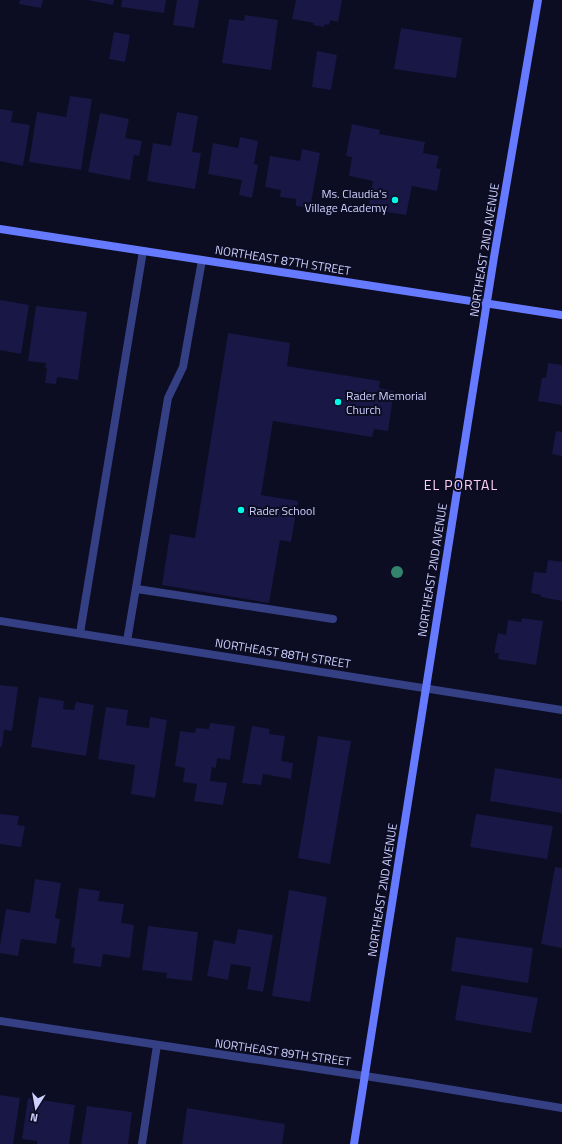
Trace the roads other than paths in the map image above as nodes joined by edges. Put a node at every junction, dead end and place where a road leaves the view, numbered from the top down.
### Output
1 (538, 0) edge
2 (0, 229) edge
3 (143, 251) junction
4 (202, 260) junction
5 (487, 303) junction
6 (562, 315) edge
7 (137, 589) junction
8 (333, 619) dead end
9 (0, 621) edge
10 (80, 633) junction
11 (128, 641) junction
12 (426, 688) junction
13 (562, 710) edge
14 (0, 1022) edge
15 (157, 1045) junction
16 (364, 1076) junction
17 (562, 1108) edge
18 (142, 1144) edge
19 (354, 1144) edge

1 - 5 main road, NORTHEAST 2ND AVENUE
2 - 3 main road, NORTHEAST 87TH STREET
3 - 4 main road, NORTHEAST 87TH STREET
3 - 10 street
4 - 5 main road, NORTHEAST 87TH STREET
4 - 7 street
5 - 6 main road, NORTHEAST 87TH STREET
5 - 12 main road, NORTHEAST 2ND AVENUE
7 - 8 street
7 - 11 street
9 - 10 street, NORTHEAST 88TH STREET
10 - 11 street, NORTHEAST 88TH STREET
11 - 12 street, NORTHEAST 88TH STREET
12 - 13 street, NORTHEAST 88TH STREET
12 - 16 main road, NORTHEAST 2ND AVENUE
14 - 15 street, NORTHEAST 89TH STREET
15 - 16 street, NORTHEAST 89TH STREET
15 - 18 street
16 - 17 street, NORTHEAST 89TH STREET
16 - 19 main road, NORTHEAST 2ND AVENUE

